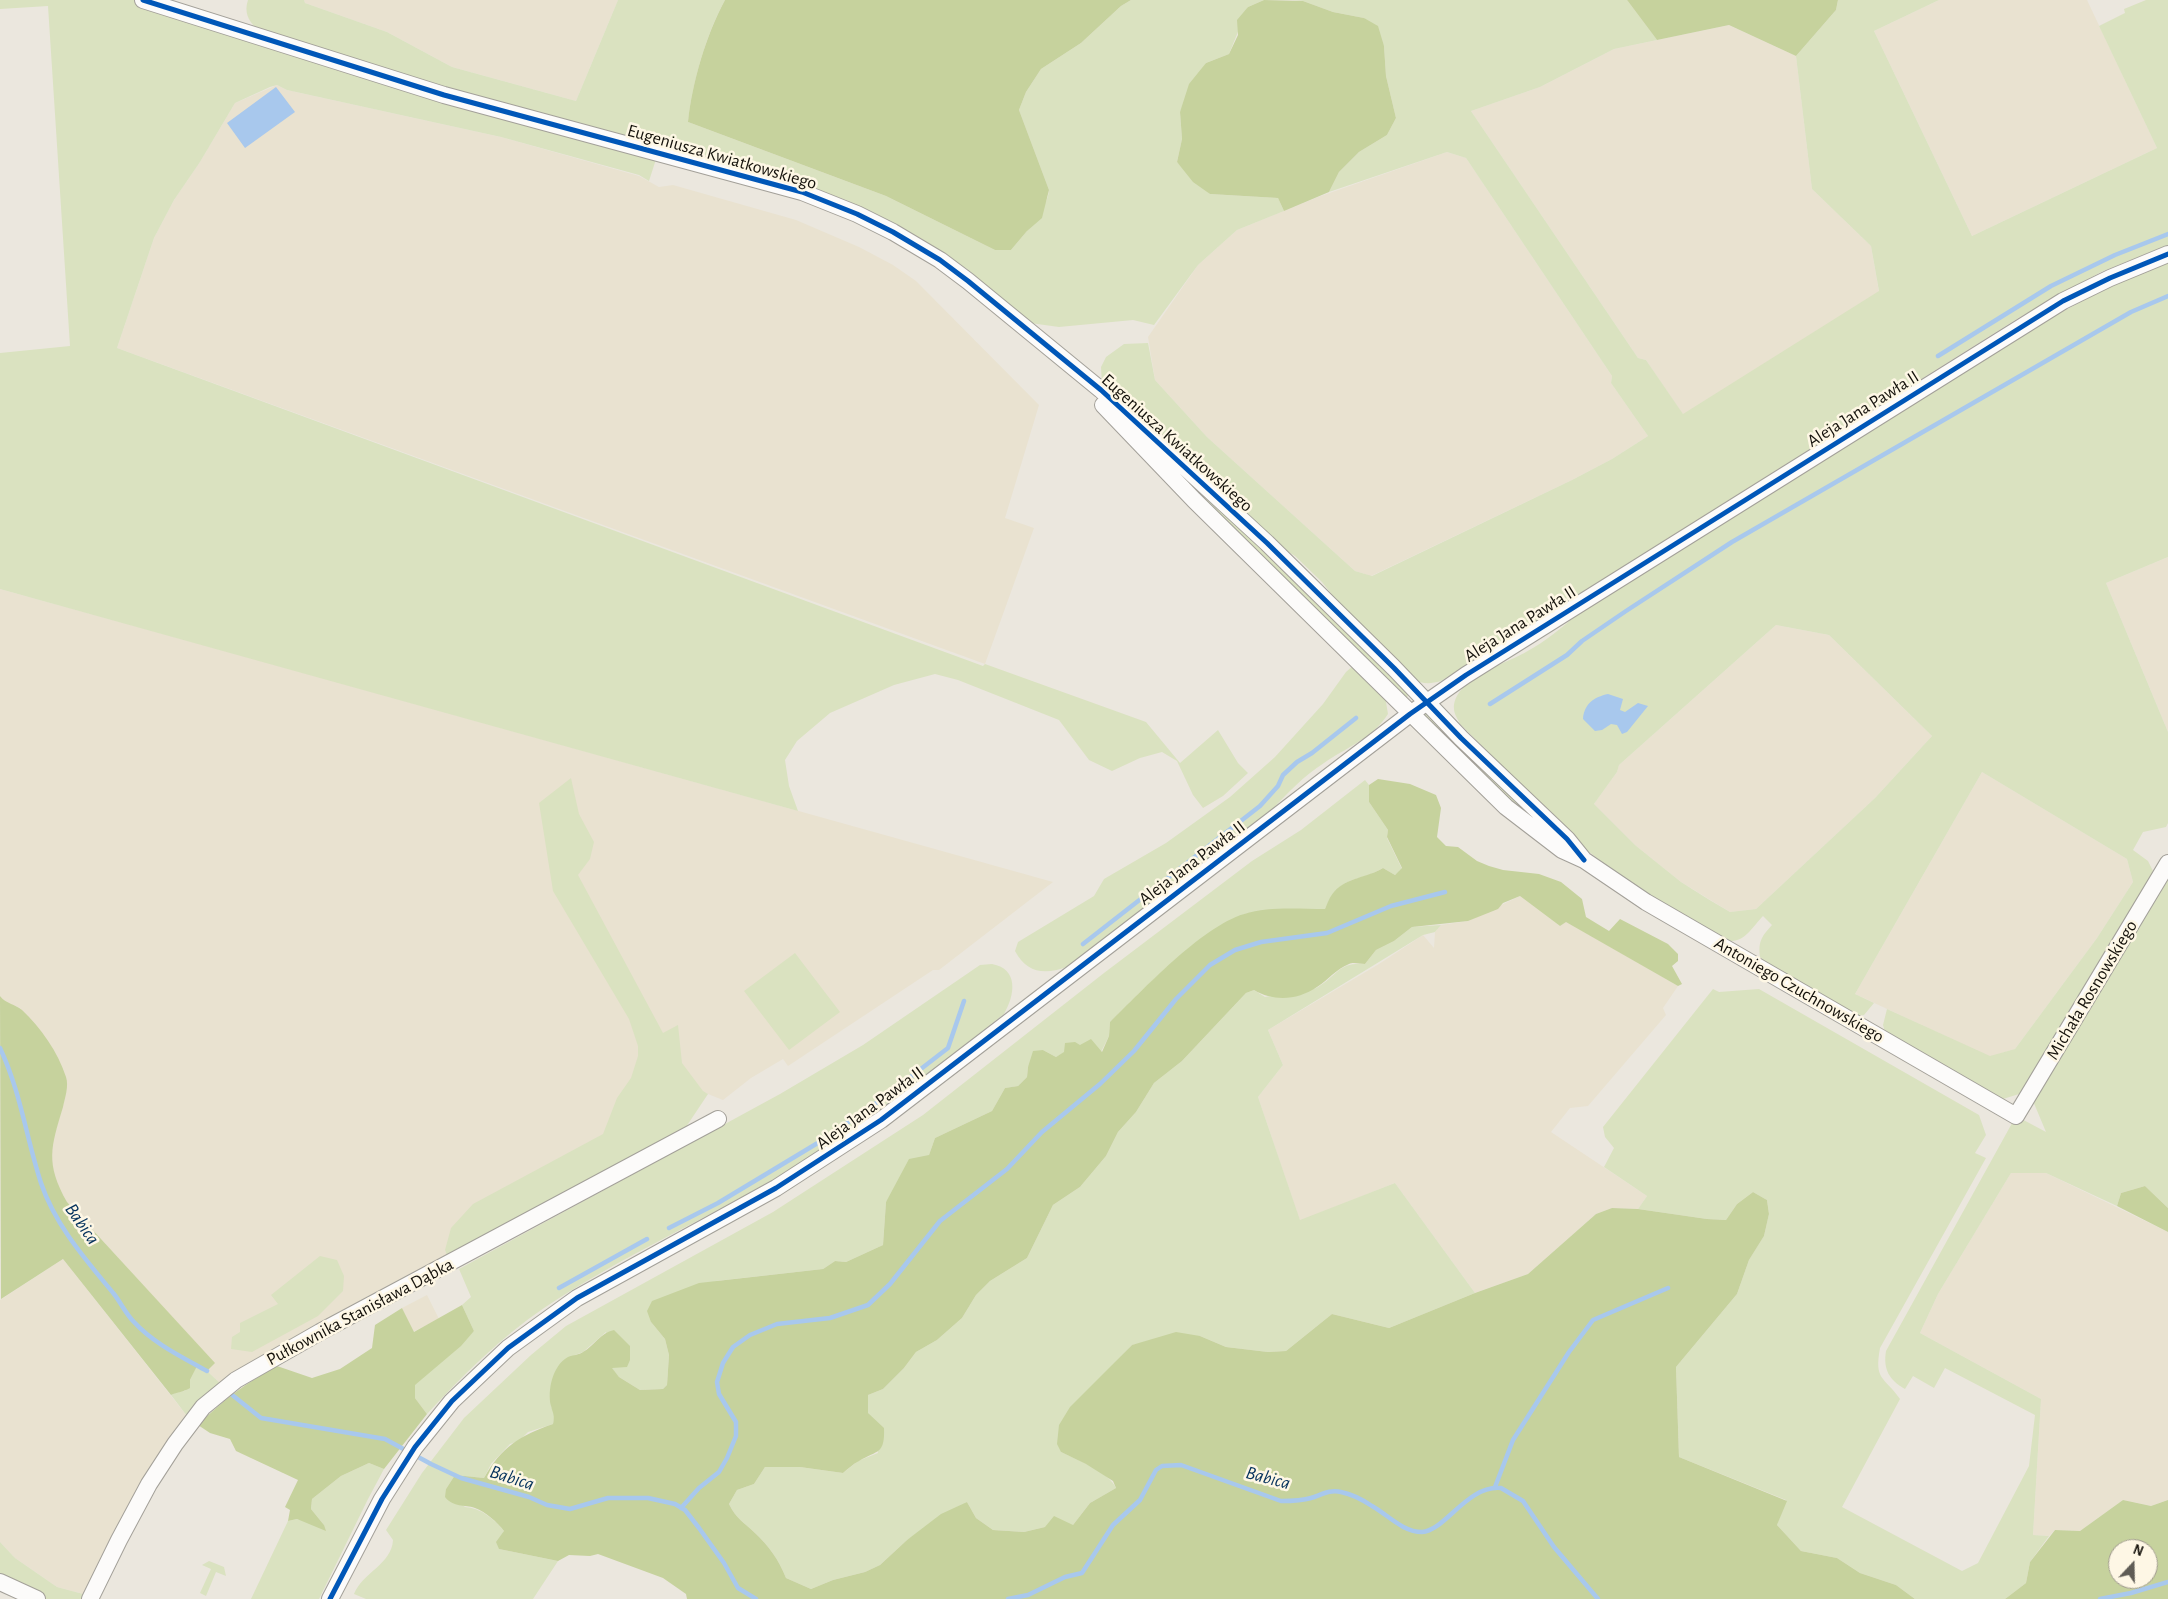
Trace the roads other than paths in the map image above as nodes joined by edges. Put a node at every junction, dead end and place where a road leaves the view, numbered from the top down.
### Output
1 (144, 0) edge
2 (2168, 254) edge
3 (1085, 378) junction
4 (1428, 702) junction
5 (1410, 714) junction
6 (1584, 860) junction
7 (2168, 863) edge
8 (2016, 1116) joint
9 (718, 1119) dead end
10 (0, 1582) edge
11 (37, 1599) edge
12 (90, 1599) edge
13 (330, 1599) edge

1 - 3 street, Eugeniusza Kwiatkowskiego
2 - 4 street, Aleja Jana Pawła II
3 - 4 street, Eugeniusza Kwiatkowskiego
3 - 5 street, Eugeniusza Kwiatkowskiego
4 - 5 street, Aleja Jana Pawła II
4 - 6 street, Antoniego Czuchnowskiego
5 - 6 street, Antoniego Czuchnowskiego
5 - 13 street, Aleja Jana Pawła II
6 - 8 street, Antoniego Czuchnowskiego
7 - 8 street, Michała Rosnowskiego
9 - 12 street, Pułkownika Stanisława Dąbka
10 - 11 street

